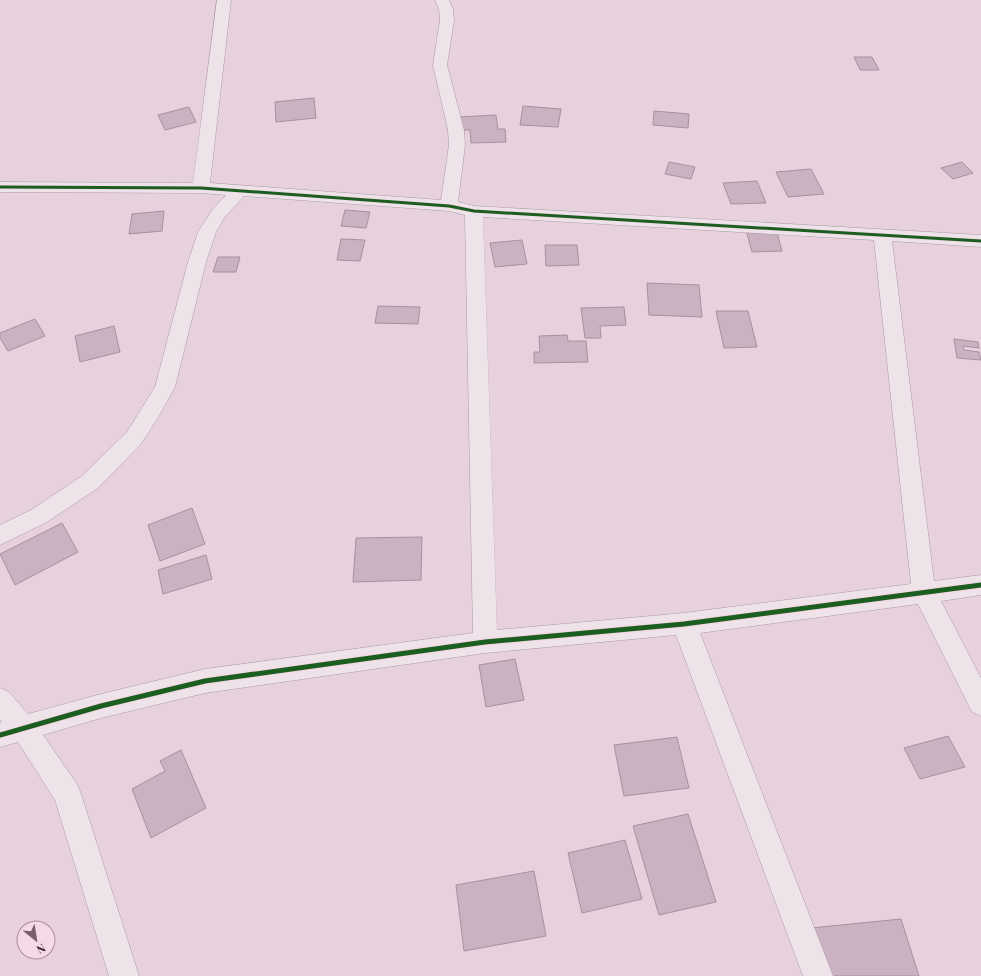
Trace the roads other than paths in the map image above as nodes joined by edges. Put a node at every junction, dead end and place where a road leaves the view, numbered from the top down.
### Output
1 (224, 0) edge
2 (442, 0) edge
3 (0, 187) edge
4 (201, 188) junction
5 (239, 192) junction
6 (449, 206) junction
7 (474, 211) junction
8 (882, 235) junction
9 (981, 241) edge
10 (0, 536) edge
11 (981, 585) edge
12 (924, 592) junction
13 (684, 624) junction
14 (485, 642) junction
15 (0, 700) edge
16 (981, 704) edge
17 (12, 732) edge
18 (124, 976) edge
19 (818, 976) edge

1 - 4 street
2 - 6 street
3 - 4 street
4 - 5 street
5 - 6 street
5 - 10 street
6 - 7 street
7 - 8 street
7 - 14 street
8 - 9 street
8 - 12 street
11 - 12 street
12 - 13 street
12 - 16 street
13 - 14 street
13 - 19 street
14 - 17 street
15 - 17 street
17 - 18 street

